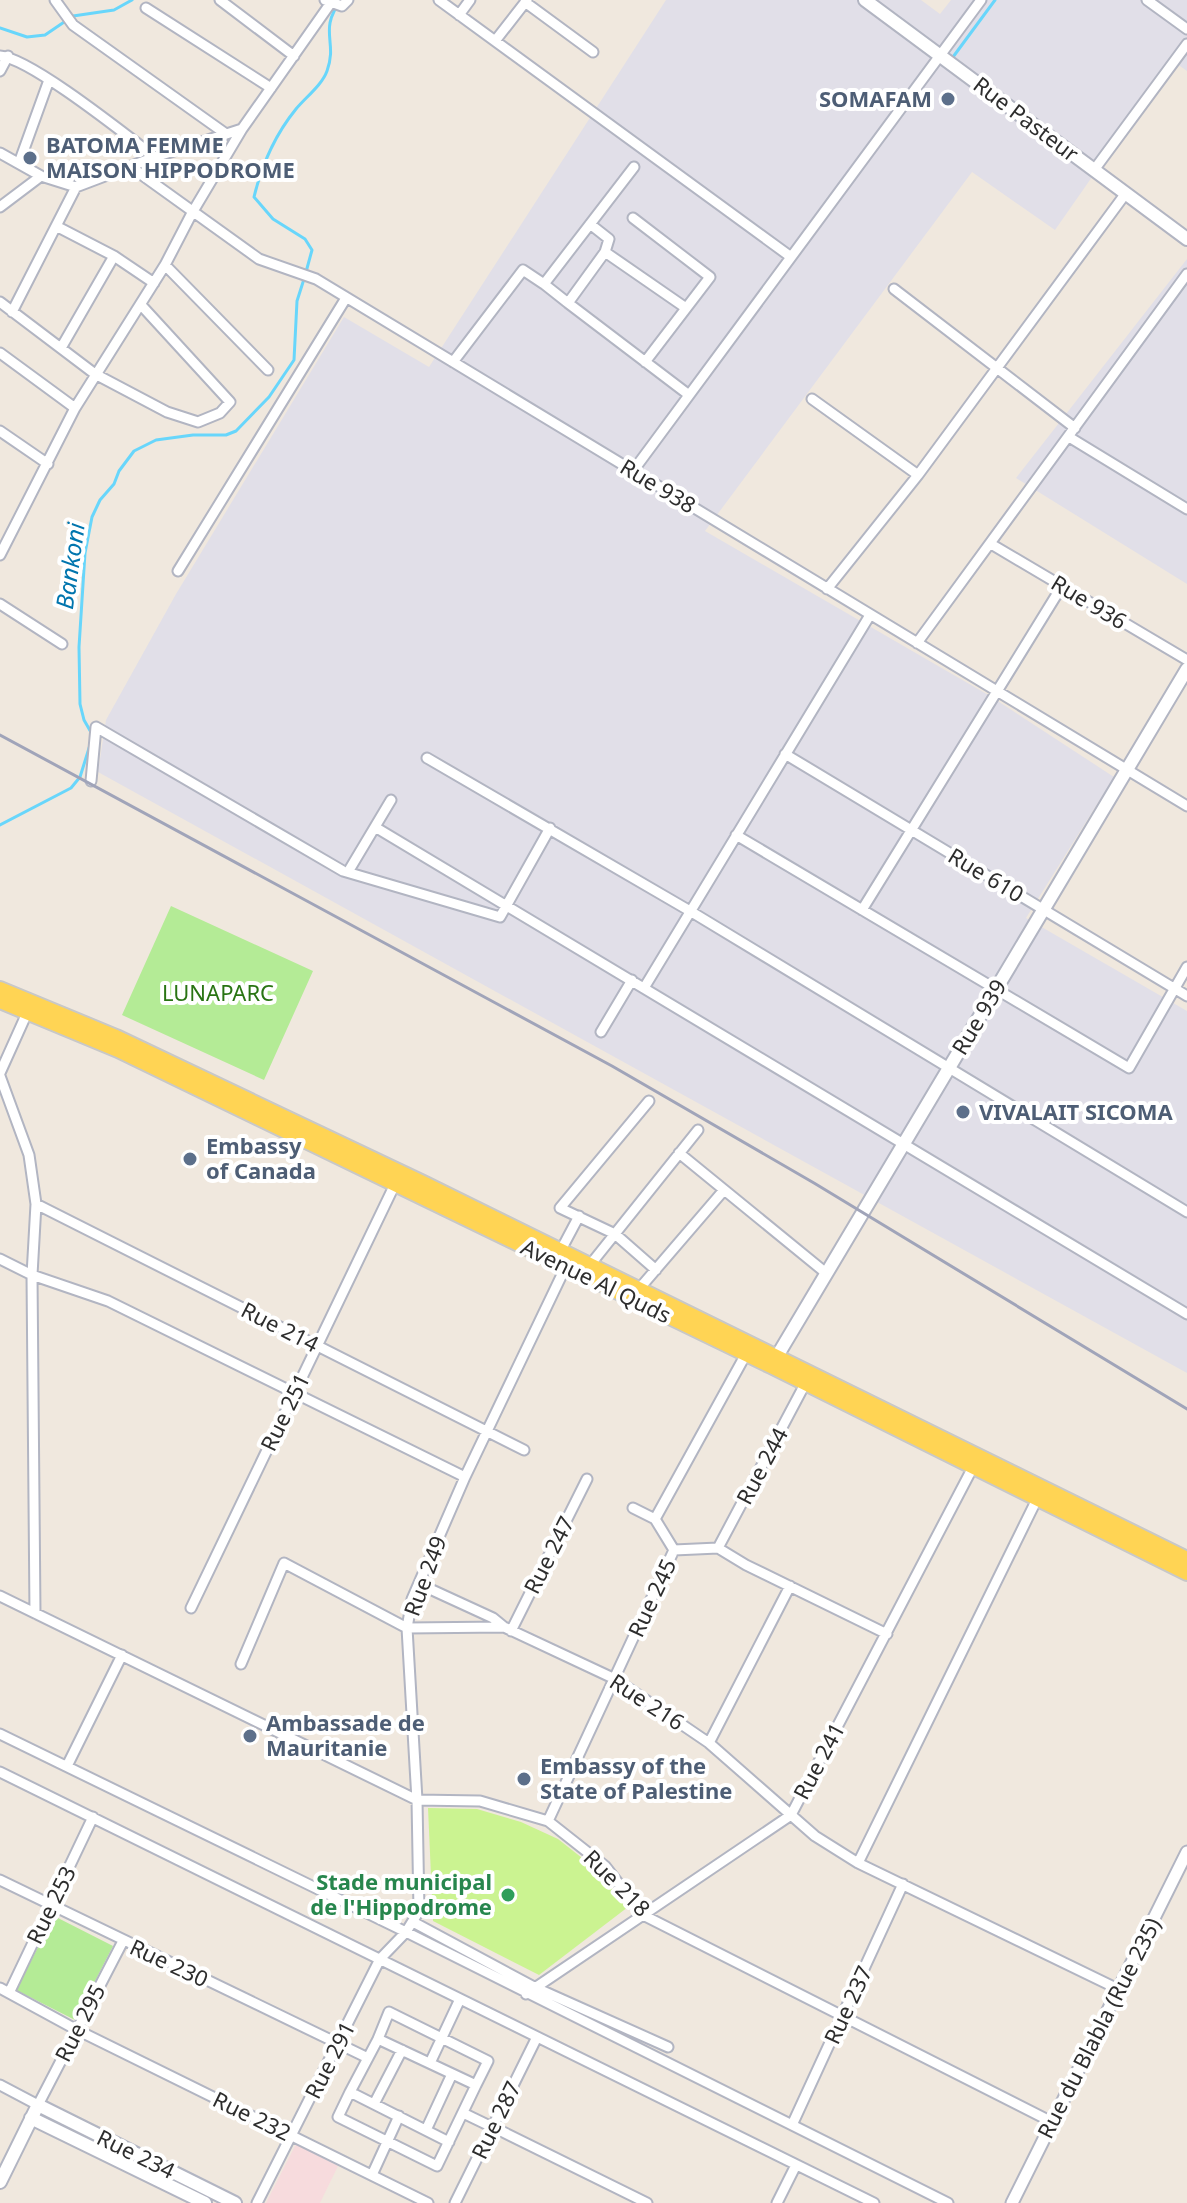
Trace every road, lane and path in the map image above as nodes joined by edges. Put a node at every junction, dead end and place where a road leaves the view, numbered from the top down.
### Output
1 (220, 0) edge
2 (439, 0) edge
3 (470, 0) edge
4 (865, 0) edge
5 (981, 0) edge
6 (1147, 0) edge
7 (526, 1) edge
8 (328, 2) edge
9 (56, 3) edge
10 (345, 3) edge
11 (146, 8) dead end
12 (459, 15) junction
13 (1187, 29) edge
14 (495, 41) junction
15 (1187, 44) edge
16 (593, 52) dead end
17 (940, 55) junction
18 (4, 56) edge
19 (294, 56) junction
20 (0, 71) edge
21 (49, 80) junction
22 (271, 88) junction
23 (242, 129) junction
24 (226, 134) junction
25 (0, 153) edge
26 (155, 157) junction
27 (19, 163) junction
28 (131, 167) junction
29 (634, 167) dead end
30 (1094, 170) junction
31 (41, 176) junction
32 (76, 187) junction
33 (1126, 193) junction
34 (0, 207) edge
35 (192, 213) junction
36 (633, 218) dead end
37 (590, 224) junction
38 (56, 226) junction
39 (1187, 239) edge
40 (605, 252) junction
41 (114, 256) junction
42 (791, 257) junction
43 (165, 265) junction
44 (1187, 274) edge
45 (154, 283) junction
46 (544, 284) junction
47 (894, 289) dead end
48 (346, 298) junction
49 (0, 302) edge
50 (568, 303) junction
51 (141, 305) junction
52 (686, 308) junction
53 (12, 312) junction
54 (61, 348) junction
55 (0, 353) edge
56 (453, 362) junction
57 (645, 362) junction
58 (995, 367) junction
59 (268, 370) dead end
60 (95, 374) junction
61 (689, 395) junction
62 (812, 399) dead end
63 (75, 408) junction
64 (1075, 428) junction
65 (0, 431) edge
66 (1069, 437) junction
67 (48, 464) junction
68 (633, 471) junction
69 (918, 475) junction
70 (1187, 509) edge
71 (991, 544) junction
72 (1, 551) edge
73 (178, 571) dead end
74 (1062, 586) junction
75 (827, 589) junction
76 (0, 604) edge
77 (870, 615) junction
78 (917, 643) junction
79 (62, 644) dead end
80 (1187, 660) edge
81 (1187, 669) edge
82 (997, 691) junction
83 (785, 754) junction
84 (427, 758) dead end
85 (1127, 770) junction
86 (91, 781) dead end
87 (391, 800) dead end
88 (1187, 806) edge
89 (375, 827) junction
90 (550, 828) junction
91 (911, 830) junction
92 (736, 835) junction
93 (348, 872) junction
94 (506, 905) junction
95 (1044, 909) junction
96 (862, 910) junction
97 (690, 911) junction
98 (1187, 967) edge
99 (632, 980) junction
100 (1174, 987) junction
101 (644, 988) junction
102 (0, 989) edge
103 (996, 989) junction
104 (1187, 996) edge
105 (0, 1001) edge
106 (27, 1013) junction
107 (601, 1032) dead end
108 (949, 1068) junction
109 (0, 1074) edge
110 (649, 1101) dead end
111 (0, 1105) edge
112 (12, 1109) junction
113 (698, 1130) dead end
114 (904, 1144) junction
115 (679, 1153) junction
116 (398, 1178) junction
117 (724, 1190) junction
118 (36, 1204) junction
119 (1187, 1212) edge
120 (579, 1216) junction
121 (615, 1234) junction
122 (566, 1257) junction
123 (0, 1259) edge
124 (590, 1265) junction
125 (656, 1270) junction
126 (826, 1273) junction
127 (32, 1275) junction
128 (639, 1289) junction
129 (1187, 1314) edge
130 (317, 1346) junction
131 (746, 1354) junction
132 (774, 1361) junction
133 (805, 1384) junction
134 (294, 1393) junction
135 (487, 1431) junction
136 (524, 1450) dead end
137 (973, 1467) junction
138 (465, 1477) junction
139 (587, 1479) dead end
140 (1037, 1499) junction
141 (633, 1508) dead end
142 (655, 1519) junction
143 (718, 1548) junction
144 (674, 1550) junction
145 (1187, 1559) edge
146 (1187, 1573) edge
147 (419, 1584) junction
148 (790, 1586) junction
149 (0, 1596) edge
150 (191, 1608) dead end
151 (35, 1613) junction
152 (407, 1628) junction
153 (507, 1629) junction
154 (887, 1634) junction
155 (122, 1655) junction
156 (241, 1664) dead end
157 (615, 1679) junction
158 (0, 1734) edge
159 (709, 1743) junction
160 (67, 1766) junction
161 (0, 1772) edge
162 (417, 1800) junction
163 (791, 1815) junction
164 (93, 1817) junction
165 (548, 1821) junction
166 (1187, 1852) edge
167 (858, 1863) junction
168 (0, 1880) edge
169 (903, 1884) junction
170 (52, 1906) junction
171 (643, 1915) junction
172 (413, 1922) junction
173 (406, 1932) junction
174 (123, 1941) junction
175 (380, 1959) junction
176 (1118, 1989) junction
177 (4, 1990) edge
178 (530, 1990) junction
179 (460, 1999) junction
180 (843, 2017) junction
181 (77, 2030) junction
182 (537, 2037) junction
183 (442, 2038) junction
184 (378, 2039) junction
185 (338, 2043) junction
186 (668, 2047) dead end
187 (402, 2050) junction
188 (368, 2058) junction
189 (430, 2063) junction
190 (452, 2074) junction
191 (0, 2085) edge
192 (476, 2085) junction
193 (350, 2092) junction
194 (374, 2104) junction
195 (38, 2105) junction
196 (463, 2113) junction
197 (399, 2116) junction
198 (31, 2118) junction
199 (1052, 2122) junction
200 (792, 2125) junction
201 (493, 2127) junction
202 (426, 2130) junction
203 (291, 2136) junction
204 (388, 2142) junction
205 (449, 2142) junction
206 (796, 2165) junction
207 (372, 2175) junction
208 (0, 2182) edge
209 (205, 2203) edge
210 (235, 2203) edge
211 (257, 2203) edge
212 (428, 2203) edge
213 (455, 2203) edge
214 (647, 2203) edge
215 (777, 2203) edge
216 (874, 2203) edge
217 (948, 2203) edge
218 (1012, 2203) edge

1 - 19 street
2 - 12 street
3 - 12 street
4 - 17 main road, Rue Pasteur
5 - 17 street
6 - 13 street
7 - 14 street
7 - 16 street
8 - 10 street
8 - 19 street
9 - 24 street
11 - 22 street
12 - 14 street
14 - 42 street
15 - 30 street
17 - 30 main road, Rue Pasteur
17 - 42 street
18 - 20 street
18 - 21 street
19 - 22 street
21 - 26 street
21 - 27 street
22 - 23 street
23 - 24 street
23 - 35 street
24 - 26 street
25 - 27 street
26 - 28 street
27 - 31 street
28 - 32 street
28 - 35 street, Rue 938
29 - 37 street
30 - 33 main road, Rue Pasteur
31 - 32 street
31 - 34 street
32 - 38 street
33 - 39 main road, Rue Pasteur
33 - 58 street
35 - 43 street
35 - 48 street, Rue 938
36 - 52 street
37 - 40 street
37 - 46 street
38 - 41 street
38 - 53 street
40 - 50 street
40 - 52 street
41 - 45 street
41 - 54 street
42 - 61 street
43 - 45 street
43 - 59 street
44 - 64 street
45 - 51 street
46 - 50 street
46 - 56 street
47 - 58 street
48 - 56 street, Rue 938
48 - 73 street
49 - 53 street
50 - 57 street
51 - 60 street
51 - 60 street
52 - 57 street
53 - 54 street
54 - 60 street
55 - 63 street
56 - 68 street, Rue 938
57 - 61 street
58 - 64 street
58 - 69 street
60 - 63 street
61 - 68 street
62 - 69 street
63 - 67 street
64 - 66 street
65 - 67 street
66 - 70 street
66 - 71 street
67 - 72 street
68 - 75 street, Rue 938
69 - 75 street
71 - 74 street, Rue 936
71 - 78 street
74 - 80 street, Rue 936
74 - 82 street
75 - 77 street, Rue 938
76 - 79 street
77 - 78 street, Rue 938
77 - 83 street
78 - 82 street, Rue 938
81 - 85 main road, Rue 939
82 - 85 street, Rue 938
82 - 91 street
83 - 91 street, Rue 610
83 - 92 street
84 - 90 street
85 - 88 street, Rue 938
85 - 95 main road, Rue 939
86 - 93 street
87 - 89 street
89 - 93 street
89 - 94 street
90 - 94 street
90 - 97 street
91 - 95 street, Rue 610
91 - 96 street
92 - 96 street
92 - 97 street
93 - 94 street
94 - 99 street
95 - 100 street, Rue 610
95 - 103 main road, Rue 939
96 - 103 street
97 - 101 street
97 - 108 street
98 - 100 street
99 - 101 street
99 - 107 street
100 - 103 street
100 - 104 street, Rue 610
101 - 114 street
102 - 116 main road, Avenue Al Quds
103 - 108 main road, Rue 939
105 - 106 main road, Avenue Al Quds
106 - 109 street
106 - 116 main road, Avenue Al Quds
108 - 114 main road, Rue 939
108 - 119 street
109 - 112 street
110 - 120 street
111 - 112 street
112 - 118 street
113 - 115 street
114 - 126 main road, Rue 939
114 - 129 street
115 - 117 street
115 - 121 street
116 - 122 main road, Avenue Al Quds
116 - 130 street, Rue 251
117 - 125 street
117 - 126 street
118 - 127 street
118 - 130 street, Rue 214
120 - 121 street
120 - 122 street, Rue 249
121 - 124 street
121 - 125 street
122 - 124 main road, Avenue Al Quds
122 - 131 main road, Avenue Al Quds
122 - 135 street, Rue 249
123 - 127 street
124 - 128 main road, Avenue Al Quds
125 - 128 street
126 - 132 main road, Rue 939
127 - 134 street
127 - 151 street
128 - 132 main road, Avenue Al Quds
130 - 134 street, Rue 251
130 - 135 street, Rue 214
131 - 132 main road, Avenue Al Quds
131 - 142 street
132 - 133 main road, Avenue Al Quds
132 - 145 main road, Avenue Al Quds
133 - 137 main road, Avenue Al Quds
133 - 143 street, Rue 244
134 - 138 street
134 - 150 street, Rue 251
135 - 136 street, Rue 214
135 - 138 street, Rue 249
137 - 140 main road, Avenue Al Quds
137 - 154 street, Rue 241
138 - 147 street, Rue 249
139 - 153 street, Rue 247
140 - 146 main road, Avenue Al Quds
140 - 167 street
141 - 142 street
142 - 144 street
143 - 144 street
143 - 148 street
144 - 157 street, Rue 245
147 - 152 street, Rue 249
147 - 153 street
148 - 154 street
148 - 159 street
149 - 151 street, Rue 218
151 - 155 street, Rue 218
152 - 153 street, Rue 216
152 - 156 street, Rue 216
152 - 162 street, Rue 249
153 - 157 street, Rue 216
154 - 163 street, Rue 241
155 - 160 street
155 - 162 street, Rue 218
157 - 159 street, Rue 216
157 - 165 street, Rue 245
158 - 160 street
159 - 163 street, Rue 216
160 - 173 street
161 - 164 street
162 - 165 street, Rue 218
162 - 172 street, Rue 249
163 - 167 street, Rue 216
163 - 171 street, Rue 241
164 - 170 street, Rue 253
164 - 175 street
165 - 171 street, Rue 218
166 - 176 street, Rue du Blabla (Rue 235)
167 - 169 street, Rue 216
168 - 170 street, Rue 230
169 - 176 street, Rue 216
169 - 180 street, Rue 237
170 - 174 street, Rue 230
170 - 177 street, Rue 253
171 - 178 street, Rue 241
171 - 180 street, Rue 218
172 - 173 street, Rue 249
172 - 178 street
173 - 175 street, Rue 249
173 - 178 street
174 - 181 street, Rue 295
174 - 185 street, Rue 230
175 - 179 street
175 - 185 street, Rue 291
176 - 199 street, Rue du Blabla (Rue 235)
177 - 181 street, Rue 232
178 - 186 street
178 - 200 street
179 - 182 street
179 - 183 street
180 - 199 street, Rue 218
180 - 200 street, Rue 237
181 - 195 street, Rue 295
181 - 203 street, Rue 232
182 - 201 street, Rue 287
182 - 206 street
183 - 184 street
183 - 189 street
183 - 192 street
184 - 187 street
184 - 188 street
185 - 188 street, Rue 230
185 - 203 street, Rue 291
187 - 189 street
187 - 194 street
188 - 193 street
189 - 190 street
190 - 192 street
190 - 202 street
191 - 195 street
192 - 196 street
193 - 194 street
193 - 204 street
194 - 197 street
195 - 198 main road
195 - 210 main road, Rue 234
196 - 201 street
196 - 205 street
197 - 202 street
197 - 204 street
198 - 208 main road
198 - 209 main road, Rue 234
199 - 218 street, Rue du Blabla (Rue 235)
200 - 217 street
201 - 213 street, Rue 287
201 - 214 street
202 - 205 street
203 - 207 street, Rue 232
203 - 211 street, Rue 291
204 - 205 street
204 - 207 street
206 - 215 street
206 - 216 street
207 - 212 street, Rue 232

